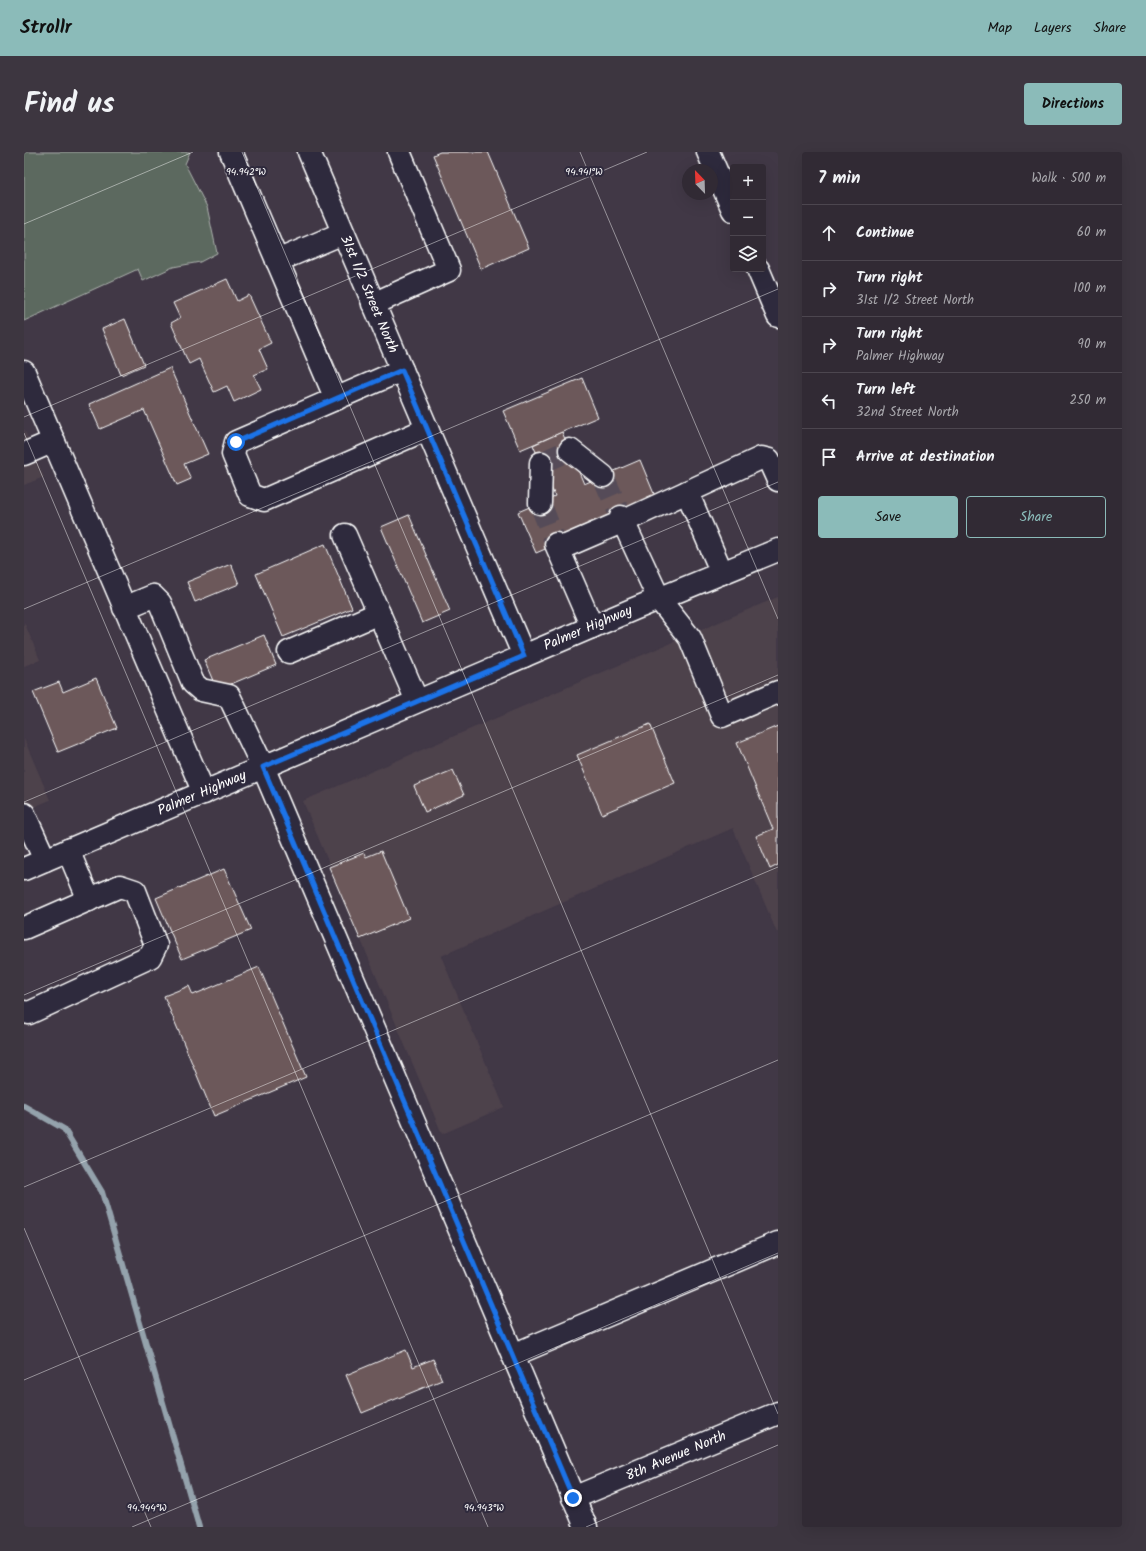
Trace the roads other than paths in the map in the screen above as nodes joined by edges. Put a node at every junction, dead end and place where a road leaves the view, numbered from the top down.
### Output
1 (231, 152) edge
2 (399, 152) edge
3 (708, 152) edge
4 (317, 154) edge
5 (730, 203) edge
6 (343, 233) junction
7 (277, 261) junction
8 (759, 272) edge
9 (373, 304) junction
10 (778, 316) edge
11 (402, 370) junction
12 (24, 372) edge
13 (336, 399) junction
14 (427, 429) junction
15 (54, 442) junction
16 (570, 450) dead end
17 (24, 454) edge
18 (541, 463) dead end
19 (603, 476) tunnel mouth
20 (778, 480) edge
21 (687, 492) junction
22 (540, 503) tunnel mouth
23 (622, 519) junction
24 (345, 535) dead end
25 (778, 550) edge
26 (722, 573) junction
27 (659, 599) junction
28 (124, 608) junction
29 (379, 613) junction
30 (592, 627) junction
31 (289, 652) dead end
32 (524, 656) junction
33 (778, 692) edge
34 (417, 701) junction
35 (263, 767) junction
36 (204, 793) junction
37 (24, 814) edge
38 (68, 850) junction
39 (44, 860) junction
40 (24, 869) edge
41 (89, 900) junction
42 (24, 928) edge
43 (24, 1012) edge
44 (778, 1243) edge
45 (513, 1355) junction
46 (778, 1413) edge
47 (573, 1498) junction
48 (586, 1527) edge

1 - 7 street
2 - 9 street
3 - 5 street
4 - 6 street, 31st 1/2 Street North
6 - 7 street
6 - 9 street, 31st 1/2 Street North
7 - 13 street
8 - 10 street
9 - 11 street, 31st 1/2 Street North
11 - 13 street
11 - 14 street, 31st 1/2 Street North
12 - 15 street
13 - 14 street
14 - 32 street, 31st 1/2 Street North
15 - 17 street
15 - 28 street
16 - 19 street
18 - 22 street
20 - 21 street
21 - 23 street
21 - 26 street
23 - 27 street
23 - 30 street
24 - 29 street
25 - 26 street, Palmer Highway
26 - 27 street, Palmer Highway
27 - 30 street, Palmer Highway
27 - 33 street
28 - 35 street
28 - 36 street
29 - 31 street
29 - 34 street
30 - 32 street, Palmer Highway
32 - 34 street, Palmer Highway
34 - 35 street, Palmer Highway
35 - 36 street, Palmer Highway
35 - 45 street
36 - 38 street, Palmer Highway
37 - 39 street
38 - 39 street, Palmer Highway
38 - 41 street
39 - 40 street, Palmer Highway
41 - 42 street
41 - 43 street
44 - 45 street
45 - 47 street
46 - 47 street, 8th Avenue North
47 - 48 street

